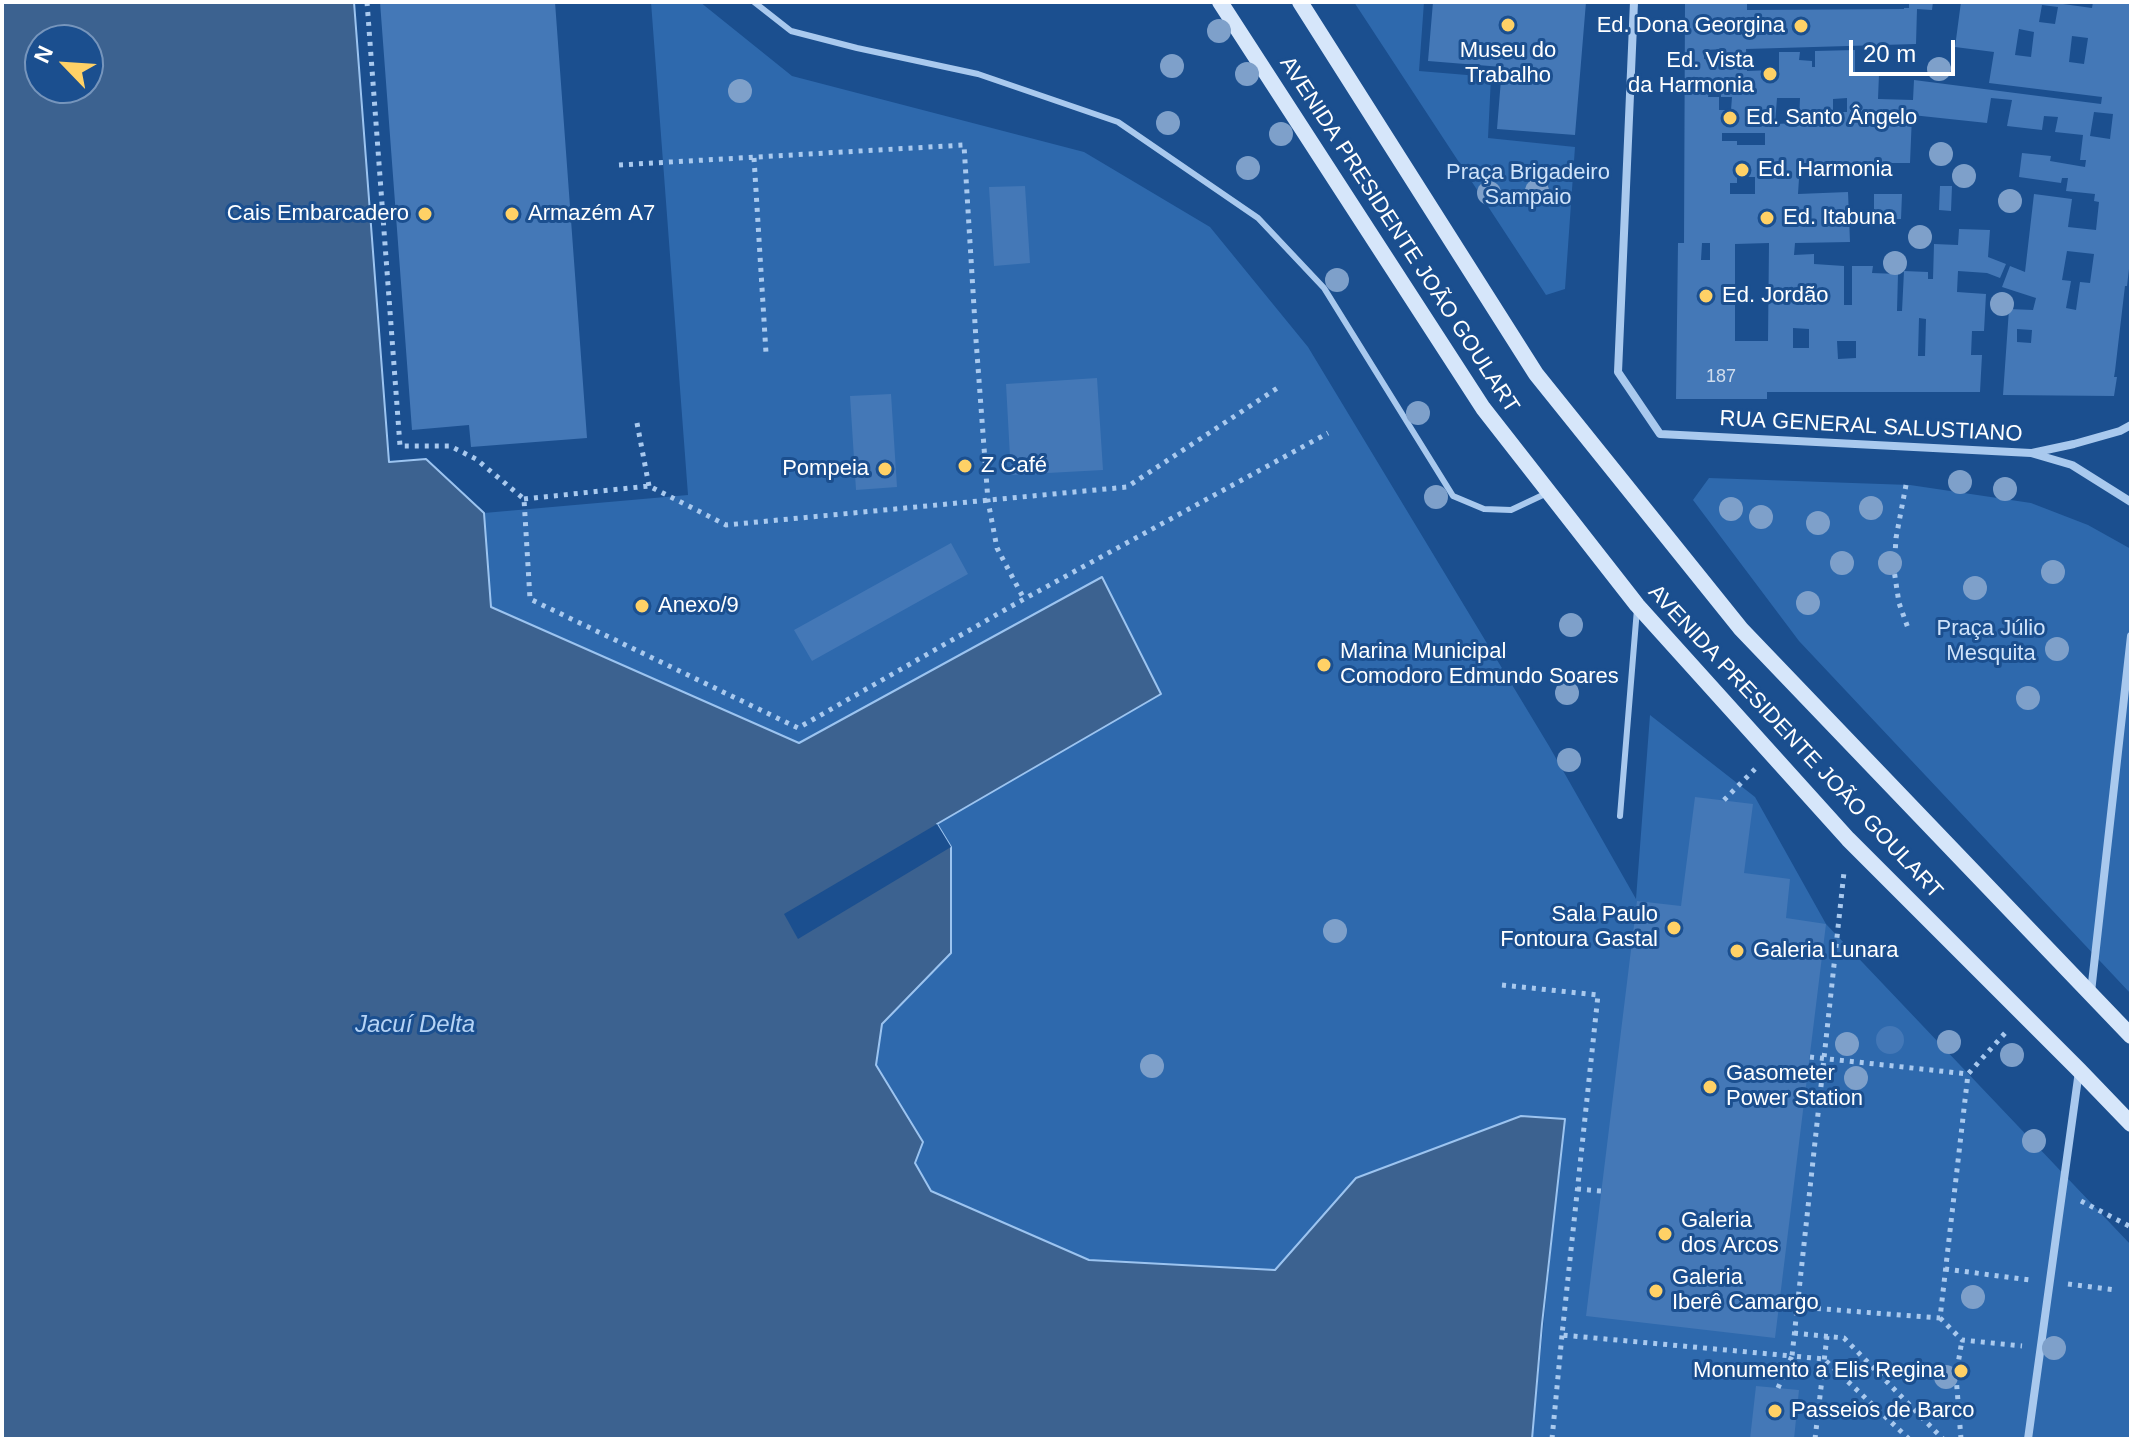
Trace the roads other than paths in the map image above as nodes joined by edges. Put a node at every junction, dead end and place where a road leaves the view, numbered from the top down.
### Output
1 (754, 2) edge
2 (1220, 2) edge
3 (1300, 2) edge
4 (1634, 2) edge
5 (2131, 425) edge
6 (2031, 453) junction
7 (1549, 492) junction
8 (2131, 502) edge
9 (1637, 605) junction
10 (2131, 636) edge
11 (1620, 816) dead end
12 (2091, 992) junction
13 (2131, 1036) edge
14 (2079, 1070) junction
15 (2131, 1124) edge
16 (2028, 1439) edge

1 - 7 lane
2 - 7 main road, AVENIDA PRESIDENTE JOÃO GOULART
3 - 12 main road, AVENIDA PRESIDENTE JOÃO GOULART
4 - 6 street, RUA GENERAL SALUSTIANO
5 - 6 street
6 - 8 street, RUA GENERAL SALUSTIANO
7 - 9 main road, AVENIDA PRESIDENTE JOÃO GOULART
9 - 11 lane
9 - 14 main road, AVENIDA PRESIDENTE JOÃO GOULART
10 - 12 street
12 - 13 main road, AVENIDA PRESIDENTE JOÃO GOULART
14 - 15 main road, AVENIDA PRESIDENTE JOÃO GOULART
14 - 16 street

